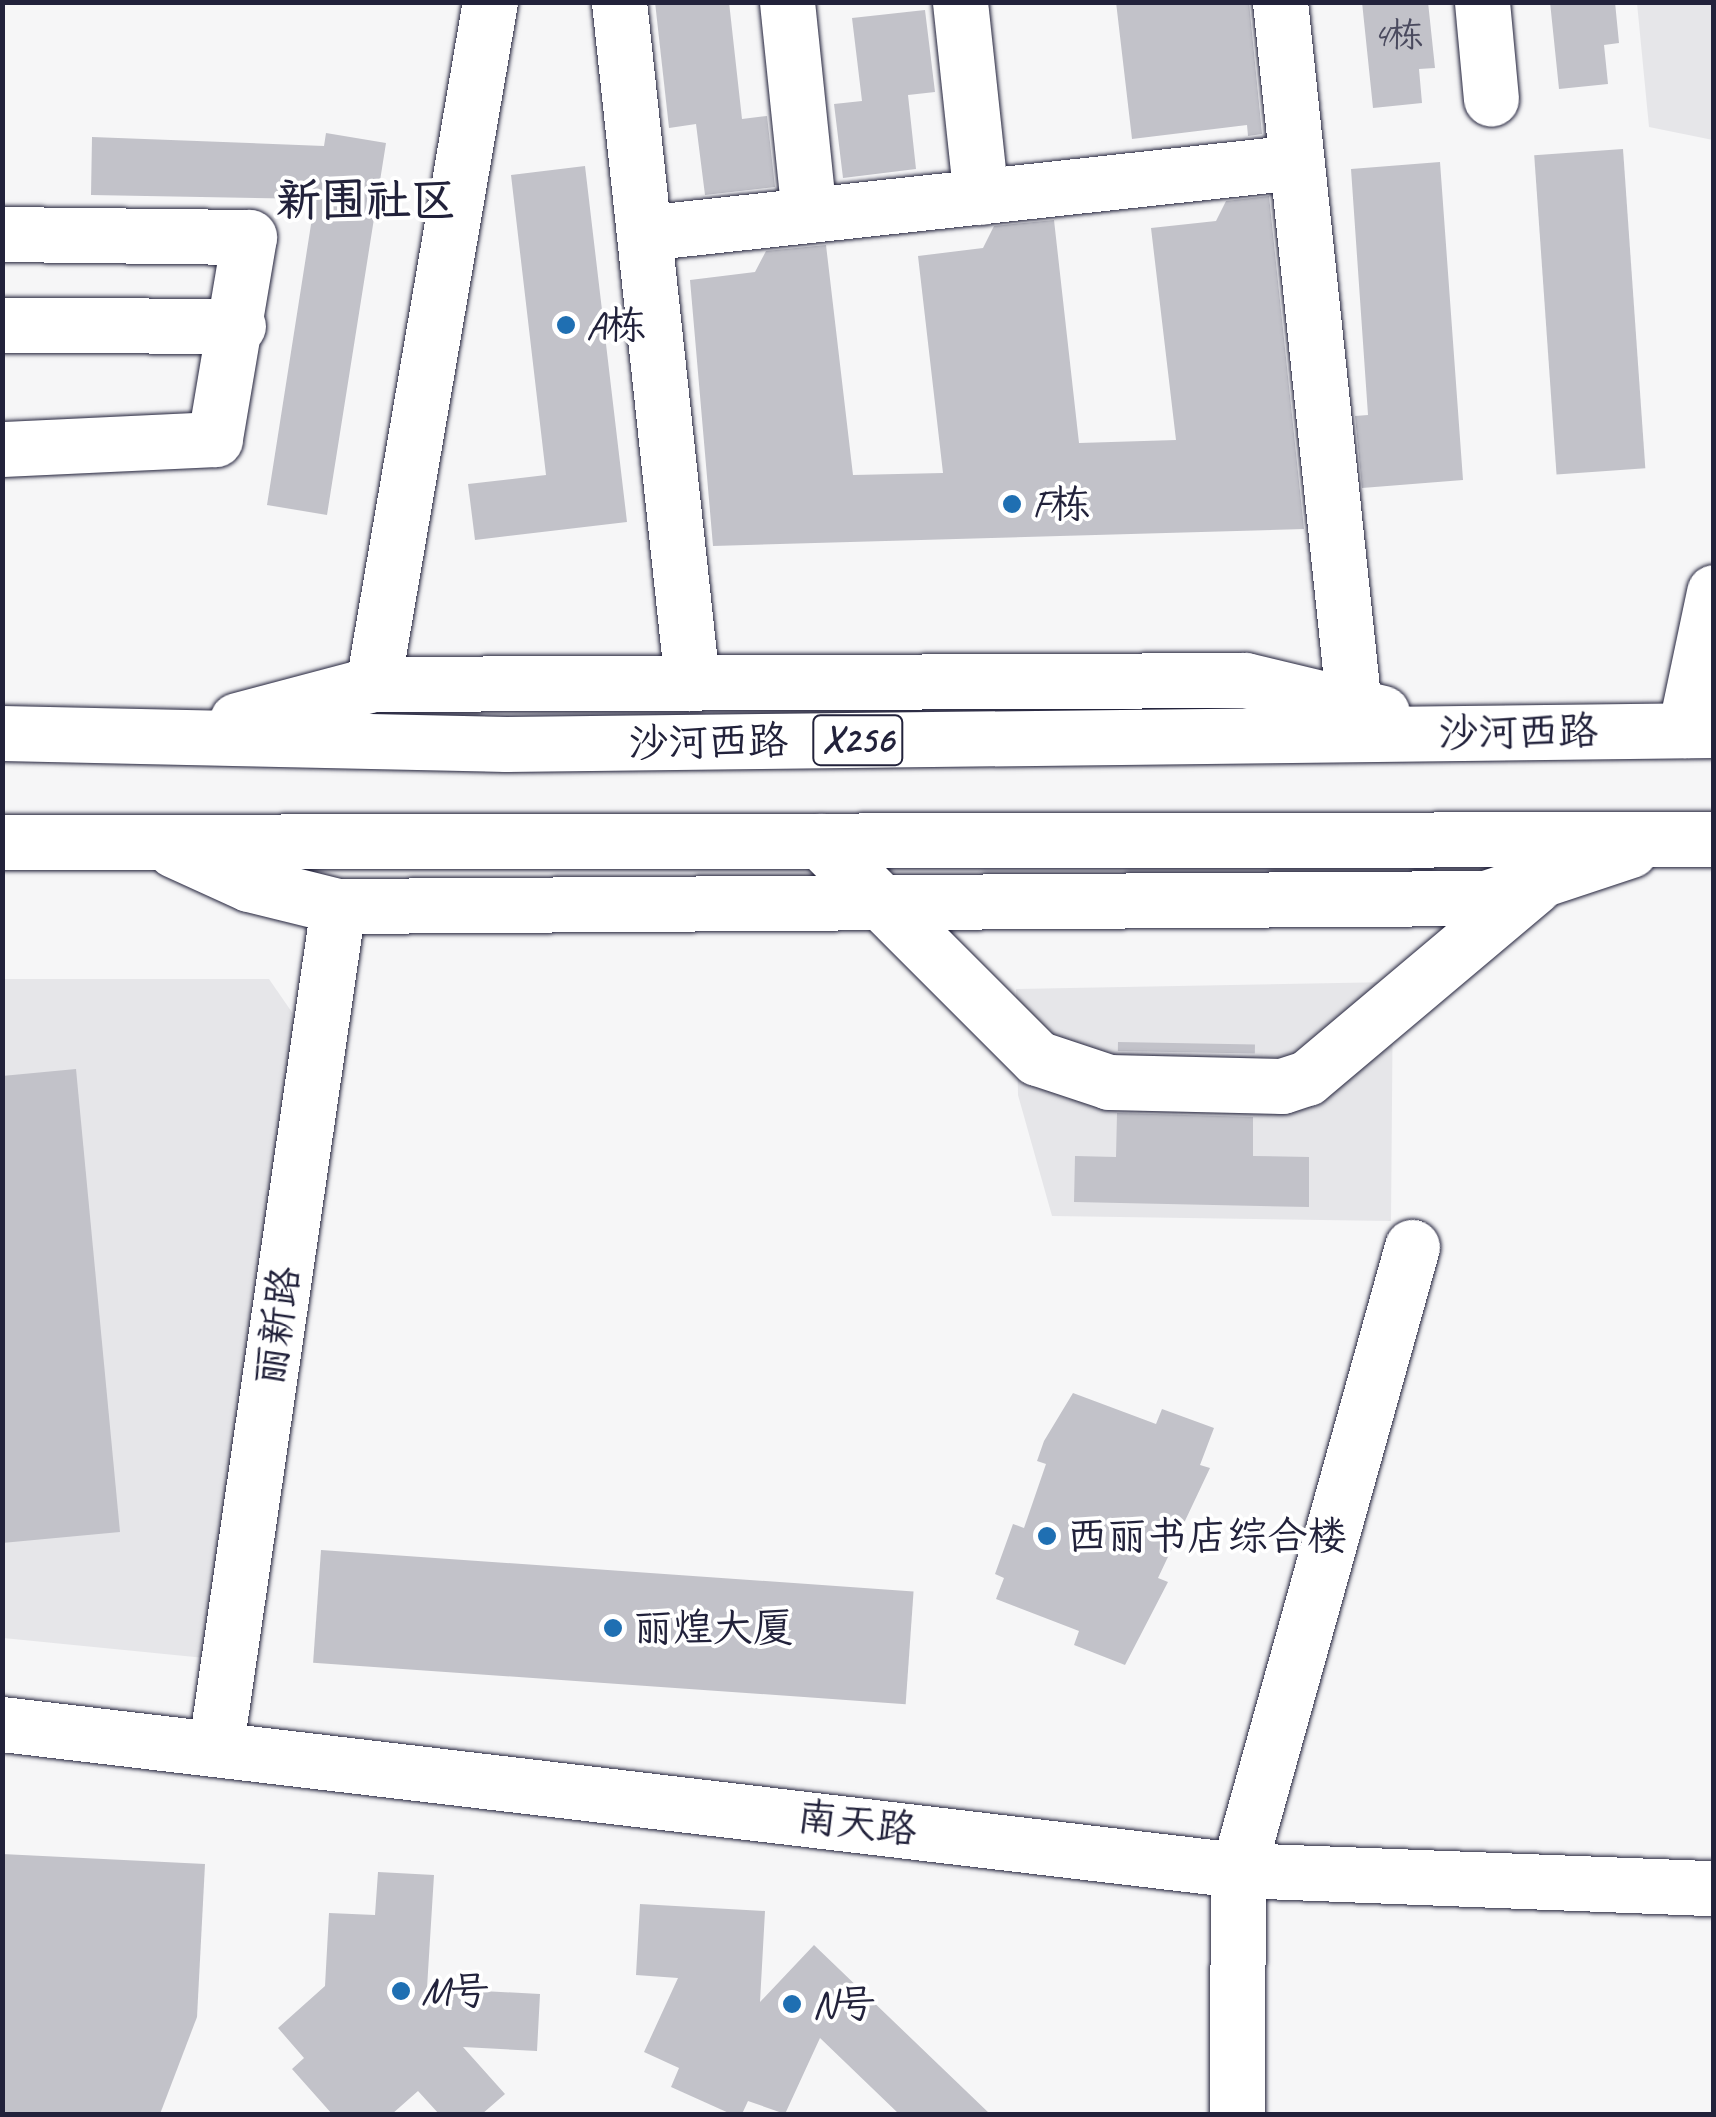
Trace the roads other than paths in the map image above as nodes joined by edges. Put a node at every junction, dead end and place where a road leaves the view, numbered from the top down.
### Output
1 (490, 2) edge
2 (619, 2) edge
3 (786, 2) edge
4 (960, 2) edge
5 (1280, 2) edge
6 (1482, 2) edge
7 (1491, 99) dead end
8 (1296, 162) junction
9 (981, 196) junction
10 (809, 215) junction
11 (644, 233) junction
12 (2, 234) edge
13 (2, 325) edge
14 (238, 326) junction
15 (2, 449) edge
16 (1714, 592) edge
17 (692, 683) junction
18 (372, 684) junction
19 (1354, 706) junction
20 (1699, 730) edge
21 (2, 732) edge
22 (1468, 733) junction
23 (152, 736) junction
24 (1714, 838) edge
25 (1660, 839) junction
26 (820, 841) junction
27 (2, 842) edge
28 (158, 842) junction
29 (1534, 888) junction
30 (881, 902) junction
31 (338, 906) junction
32 (1412, 1248) dead end
33 (2, 1724) edge
34 (216, 1745) junction
35 (1238, 1870) junction
36 (1714, 1888) edge
37 (1237, 2114) edge

1 - 18 main road
2 - 11 main road
3 - 10 main road
4 - 9 main road
5 - 8 main road
6 - 7 main road
8 - 9 main road
8 - 19 main road
9 - 10 main road
10 - 11 main road
11 - 17 main road
12 - 14 main road
13 - 14 main road
14 - 15 main road
16 - 20 main road
17 - 18 main road
17 - 19 main road
18 - 23 main road
19 - 22 main road
20 - 22 main road, 沙河西路 / X256
21 - 23 main road, 沙河西路 / X256
22 - 23 main road, 沙河西路 / X256
24 - 25 main road
25 - 26 main road
25 - 29 main road
26 - 28 main road
26 - 30 main road
27 - 28 main road
28 - 31 main road
29 - 30 main road
29 - 30 main road
30 - 31 main road
31 - 34 main road, 丽新路
32 - 35 main road
33 - 34 main road, 南天路
34 - 35 main road, 南天路
35 - 36 main road, 南天路
35 - 37 main road

